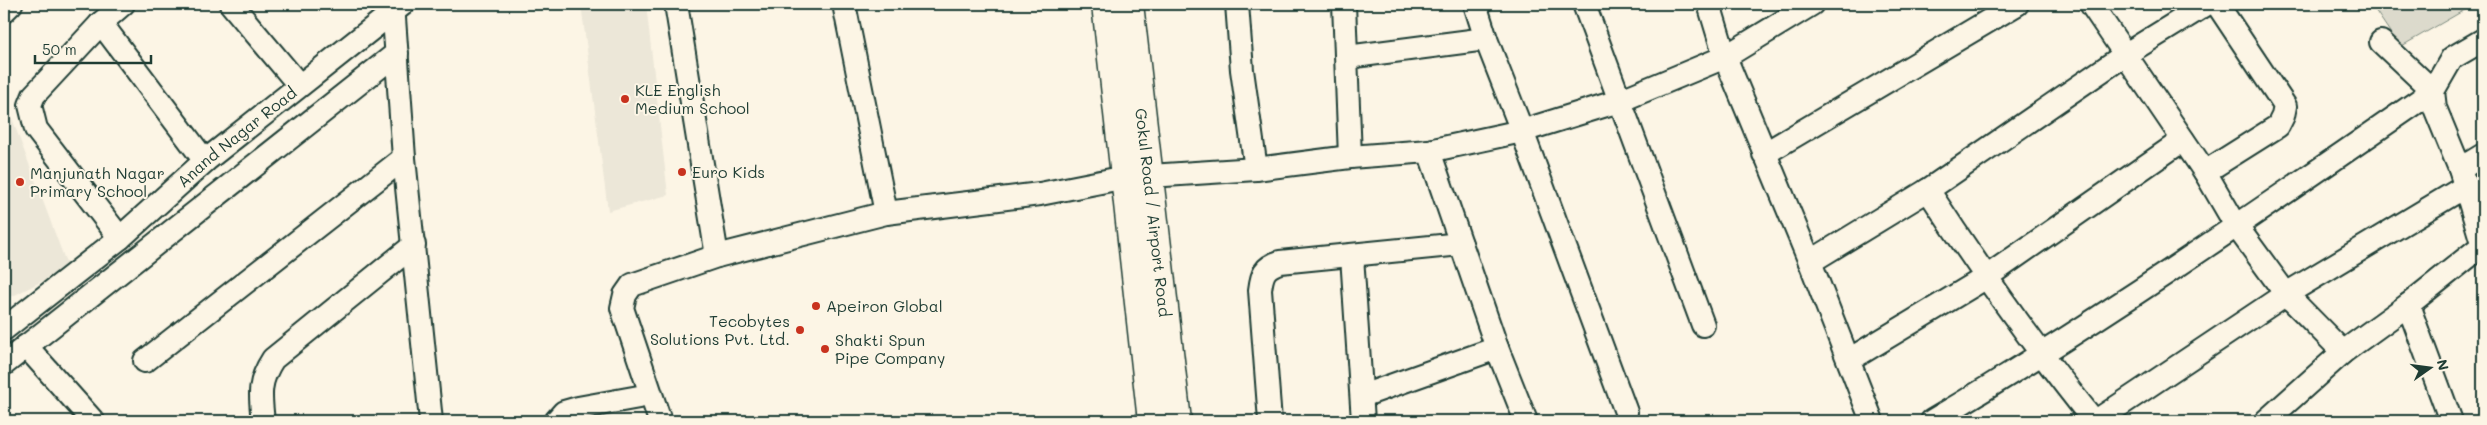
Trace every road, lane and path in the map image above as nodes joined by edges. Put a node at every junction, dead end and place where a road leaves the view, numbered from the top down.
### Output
1 (11, 4) edge
2 (123, 4) edge
3 (231, 4) edge
4 (676, 4) edge
5 (844, 4) edge
6 (1106, 4) edge
7 (1129, 4) edge
8 (1237, 4) edge
9 (1344, 4) edge
10 (1476, 4) edge
11 (1584, 4) edge
12 (1709, 4) edge
13 (1812, 4) edge
14 (2017, 4) edge
15 (2091, 4) edge
16 (2207, 4) edge
17 (2217, 4) edge
18 (397, 6) edge
19 (4, 11) edge
20 (101, 23) junction
21 (1486, 39) junction
22 (2483, 40) edge
23 (2381, 42) dead end
24 (397, 52) junction
25 (2126, 54) junction
26 (1347, 57) junction
27 (1725, 57) junction
28 (299, 85) junction
29 (2433, 91) junction
30 (1620, 101) junction
31 (1522, 130) junction
32 (2182, 140) junction
33 (1429, 151) junction
34 (1764, 154) junction
35 (2483, 155) edge
36 (1350, 157) junction
37 (404, 158) junction
38 (205, 161) junction
39 (1256, 169) junction
40 (2205, 172) junction
41 (1138, 177) junction
42 (2463, 178) junction
43 (1928, 190) junction
44 (886, 213) junction
45 (2237, 227) junction
46 (120, 238) junction
47 (1461, 244) junction
48 (414, 245) junction
49 (2483, 245) edge
50 (717, 256) junction
51 (1352, 256) junction
52 (1810, 262) junction
53 (1985, 278) junction
54 (2286, 294) junction
55 (2408, 305) junction
56 (1703, 325) dead end
57 (4, 329) edge
58 (26, 346) junction
59 (1497, 348) junction
60 (2343, 352) junction
61 (2041, 356) junction
62 (1849, 360) junction
63 (145, 361) dead end
64 (4, 364) edge
65 (650, 395) junction
66 (1362, 396) junction
67 (1626, 412) dead end
68 (93, 421) edge
69 (263, 421) edge
70 (431, 421) edge
71 (556, 421) edge
72 (660, 421) edge
73 (1152, 421) edge
74 (1176, 421) edge
75 (1270, 421) edge
76 (1364, 421) edge
77 (1526, 421) edge
78 (1872, 421) edge
79 (1932, 421) edge
80 (2095, 421) edge
81 (2266, 421) edge
82 (2451, 421) edge

1 - 19 street
2 - 20 street
3 - 28 street
4 - 50 street
5 - 44 street
6 - 41 main road, Gokul Road / Airport Road
7 - 41 main road, Gokul Road / Airport Road
8 - 39 street
9 - 26 street
10 - 21 street
11 - 30 street
12 - 27 street
13 - 27 street
14 - 34 street
15 - 25 street
16 - 25 street
17 - 40 street
18 - 24 street
18 - 28 street, Anand Nagar Road
20 - 38 street
20 - 46 street
21 - 26 street
21 - 31 street
22 - 29 street
23 - 29 street
24 - 37 street
24 - 58 street
25 - 32 street
25 - 43 street
26 - 36 street
27 - 30 street
27 - 34 street
28 - 38 street, Anand Nagar Road
29 - 42 street
29 - 45 street
30 - 31 street
30 - 56 street
31 - 33 street
31 - 67 street
32 - 40 street
32 - 53 street
33 - 36 street
33 - 47 street
34 - 52 street
35 - 42 street
36 - 39 street
37 - 48 street
37 - 63 street
38 - 46 street, Anand Nagar Road
39 - 41 street
40 - 45 street
41 - 44 street
41 - 73 main road, Gokul Road / Airport Road
41 - 74 main road, Gokul Road / Airport Road
42 - 49 street
42 - 54 street
43 - 52 street
43 - 53 street
44 - 50 street
45 - 54 street
45 - 61 street
46 - 57 street, Anand Nagar Road
47 - 51 street
47 - 59 street
48 - 69 street
48 - 70 street
49 - 55 street
50 - 65 street
51 - 66 street
51 - 75 street
52 - 62 street
53 - 61 street
53 - 62 street
54 - 60 street
54 - 80 street
55 - 60 street
55 - 82 street
58 - 64 street
58 - 68 street
59 - 66 street
59 - 77 street
60 - 81 street
61 - 79 street
61 - 80 street
62 - 78 street
65 - 71 street
65 - 72 street
66 - 76 street

